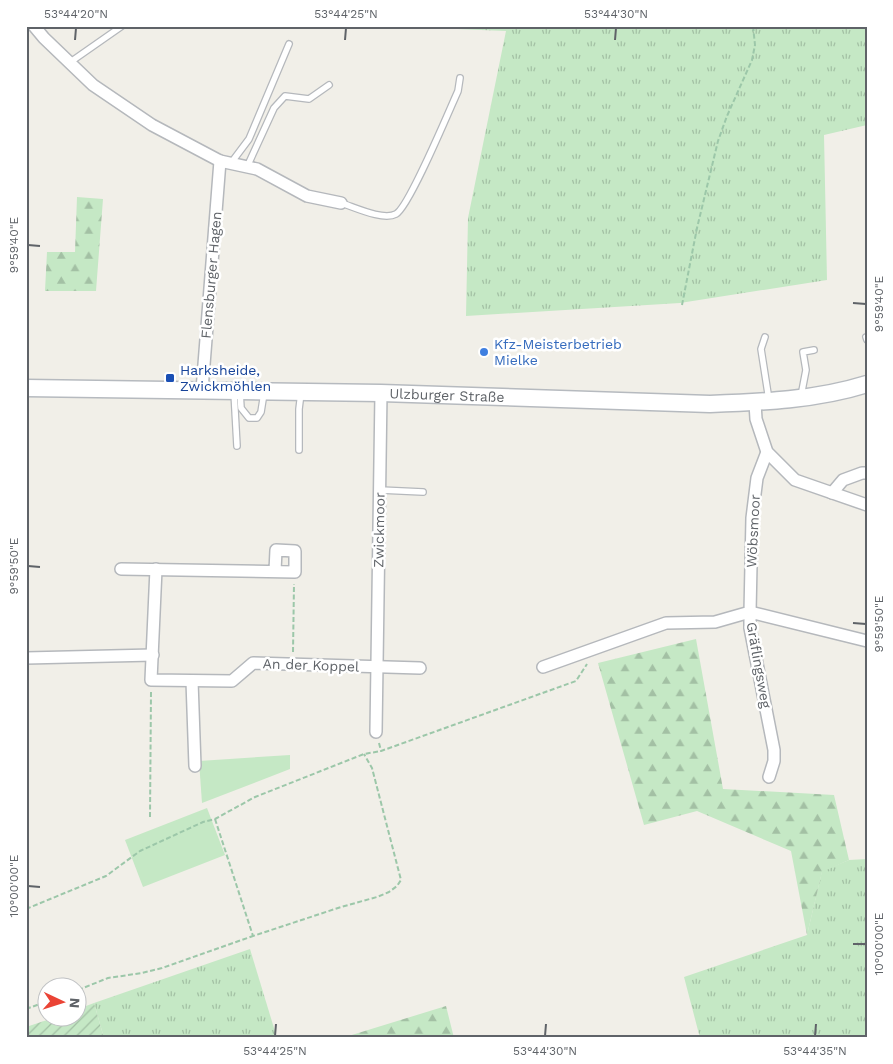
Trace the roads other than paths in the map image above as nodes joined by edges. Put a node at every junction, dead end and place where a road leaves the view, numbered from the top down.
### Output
1 (34, 26) edge
2 (122, 26) edge
3 (289, 44) dead end
4 (70, 63) junction
5 (460, 78) dead end
6 (329, 84) dead end
7 (225, 162) junction
8 (247, 166) junction
9 (341, 203) joint
10 (764, 337) dead end
11 (814, 350) dead end
12 (867, 384) edge
13 (26, 388) edge
14 (202, 390) junction
15 (237, 390) junction
16 (264, 391) junction
17 (301, 391) junction
18 (382, 393) junction
19 (801, 398) junction
20 (762, 402) junction
21 (237, 446) dead end
22 (299, 450) dead end
23 (767, 452) junction
24 (867, 473) edge
25 (380, 490) junction
26 (423, 492) dead end
27 (832, 492) junction
28 (867, 505) edge
29 (121, 569) dead end
30 (156, 569) junction
31 (275, 571) junction
32 (750, 612) junction
33 (867, 641) edge
34 (153, 655) junction
35 (26, 658) edge
36 (377, 667) junction
37 (544, 667) dead end
38 (420, 668) dead end
39 (192, 681) junction
40 (376, 732) road end
41 (194, 766) dead end
42 (769, 777) dead end

1 - 4 street
2 - 4 lane
3 - 7 lane
4 - 7 street
5 - 9 lane
6 - 8 lane
7 - 8 street
7 - 14 street, Flensburger Hagen
8 - 9 street
10 - 20 lane
11 - 19 lane
12 - 19 main road, Ulzburger Straße
13 - 14 main road, Ulzburger Straße
14 - 15 main road, Ulzburger Straße
15 - 16 main road, Ulzburger Straße
15 - 16 lane
15 - 21 lane
16 - 17 main road, Ulzburger Straße
17 - 18 main road, Ulzburger Straße
17 - 22 lane
18 - 20 main road, Ulzburger Straße
18 - 25 street, Zwickmoor
19 - 20 main road, Ulzburger Straße
20 - 23 street
23 - 27 street
23 - 32 street, Wöbsmoor
24 - 27 street
25 - 26 lane
25 - 36 street, Zwickmoor
27 - 28 street
29 - 30 street
30 - 31 street
30 - 34 street
31 - 31 street
32 - 33 street, Gräflingsweg
32 - 37 street
32 - 42 street, Gräflingsweg
34 - 35 street
34 - 39 street, An der Koppel
36 - 38 street
36 - 39 street, An der Koppel
36 - 40 street, Zwickmoor
39 - 41 street

